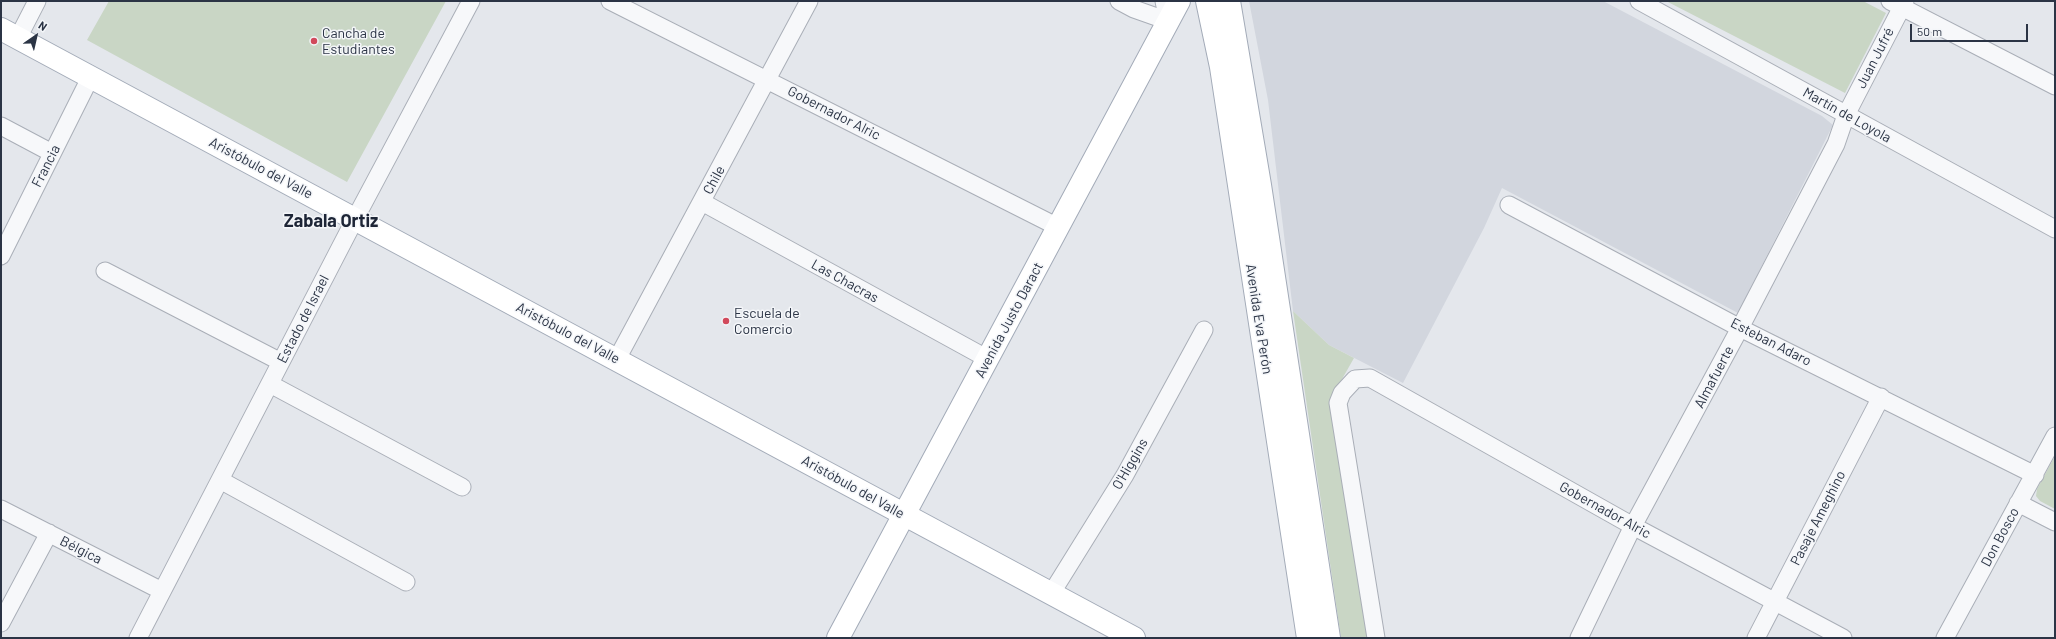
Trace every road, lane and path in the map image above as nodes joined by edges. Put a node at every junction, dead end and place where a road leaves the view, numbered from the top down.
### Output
1 (37, 1) edge
2 (471, 1) edge
3 (610, 1) edge
4 (809, 1) edge
5 (1119, 1) edge
6 (1179, 1) edge
7 (1207, 1) edge
8 (1229, 1) edge
9 (1639, 1) edge
10 (1899, 3) edge
11 (1166, 11) edge
12 (9, 33) edge
13 (91, 76) junction
14 (768, 79) junction
15 (2055, 86) edge
16 (1846, 115) junction
17 (1, 126) edge
18 (52, 154) junction
19 (702, 202) junction
20 (1509, 205) dead end
21 (355, 219) junction
22 (1058, 227) junction
23 (2055, 228) edge
24 (1, 256) edge
25 (105, 271) dead end
26 (1740, 328) junction
27 (1204, 330) dead end
28 (617, 359) junction
29 (988, 360) junction
30 (281, 362) junction
31 (270, 384) junction
32 (1881, 397) junction
33 (2055, 436) edge
34 (2034, 475) junction
35 (220, 480) junction
36 (462, 487) dead end
37 (2018, 503) junction
38 (1, 509) edge
39 (905, 516) junction
40 (2055, 522) edge
41 (1633, 526) junction
42 (49, 533) junction
43 (406, 582) dead end
44 (162, 591) junction
45 (1051, 594) junction
46 (1775, 601) junction
47 (1, 623) edge
48 (138, 638) edge
49 (838, 638) edge
50 (1134, 638) edge
51 (1308, 638) edge
52 (1329, 638) edge
53 (1376, 638) edge
54 (1579, 638) edge
55 (1756, 638) edge
56 (1843, 638) edge
57 (1945, 638) edge

1 - 12 street
2 - 21 street, Estado de Israel
3 - 14 street, Gobernador Alric
4 - 14 street, Chile
5 - 11 street
6 - 11 main road, Avenida Justo Daract
7 - 51 main road, Avenida Eva Perón
8 - 52 main road, Avenida Eva Perón
9 - 16 street, Martín de Loyola
10 - 15 street
10 - 16 street, Juan Jufré
11 - 22 main road, Avenida Justo Daract
12 - 13 main road, Aristóbulo del Valle
13 - 18 street, Francia
13 - 21 main road, Aristóbulo del Valle
14 - 19 street, Chile
14 - 22 street, Gobernador Alric
16 - 23 street, Martín de Loyola
16 - 26 street, Almafuerte
17 - 18 street
18 - 24 street, Francia
19 - 28 street, Chile
19 - 29 street, Las Chacras
20 - 26 street, Esteban Adaro
21 - 28 main road, Aristóbulo del Valle
21 - 30 street, Estado de Israel
22 - 29 main road, Avenida Justo Daract
25 - 30 street
26 - 32 street, Esteban Adaro
26 - 41 street, Almafuerte
27 - 45 street, O'Higgins
28 - 39 main road, Aristóbulo del Valle
29 - 39 main road, Avenida Justo Daract
30 - 31 street, Estado de Israel
31 - 35 street, Estado de Israel
31 - 36 street
32 - 34 street, Esteban Adaro
32 - 46 street, Pasaje Ameghino
33 - 34 street, Don Bosco
34 - 37 street, Don Bosco
35 - 43 street
35 - 44 street, Estado de Israel
37 - 40 street
37 - 57 street, Don Bosco
38 - 42 street, Bélgica
39 - 45 main road, Aristóbulo del Valle
39 - 49 main road, Avenida Justo Daract
41 - 46 street, Gobernador Alric
41 - 53 street, Gobernador Alric
41 - 54 street, Almafuerte
42 - 44 street, Bélgica
42 - 47 street
44 - 48 street, Estado de Israel
45 - 50 main road, Aristóbulo del Valle
46 - 55 street, Pasaje Ameghino
46 - 56 street, Gobernador Alric

